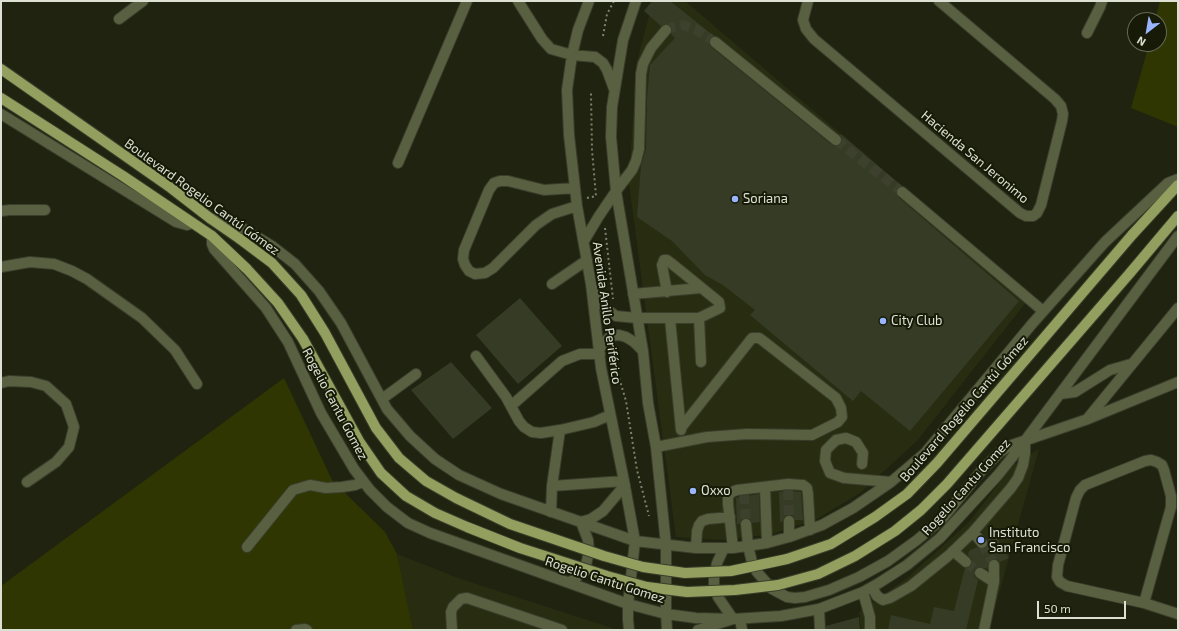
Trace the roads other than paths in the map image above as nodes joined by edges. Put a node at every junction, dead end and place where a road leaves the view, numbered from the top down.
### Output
1 (143, 1) edge
2 (467, 1) edge
3 (518, 1) edge
4 (589, 1) edge
5 (636, 1) edge
6 (808, 1) edge
7 (939, 1) edge
8 (1102, 1) edge
9 (119, 19) dead end
10 (666, 30) tunnel mouth
11 (1087, 33) dead end
12 (715, 42) tunnel mouth
13 (572, 55) junction
14 (1, 69) edge
15 (614, 91) junction
16 (1, 98) edge
17 (3, 118) edge
18 (836, 140) tunnel mouth
19 (398, 163) dead end
20 (1178, 179) edge
21 (1178, 185) edge
22 (575, 188) junction
23 (616, 191) junction
24 (902, 192) tunnel mouth
25 (576, 203) junction
26 (45, 210) dead end
27 (1, 212) edge
28 (1178, 216) edge
29 (211, 219) junction
30 (192, 223) junction
31 (212, 236) junction
32 (1178, 236) edge
33 (584, 242) junction
34 (587, 260) junction
35 (1, 267) edge
36 (552, 284) dead end
37 (591, 284) junction
38 (701, 288) junction
39 (666, 292) junction
40 (633, 294) junction
41 (1178, 308) edge
42 (1043, 311) junction
43 (637, 318) junction
44 (699, 318) junction
45 (670, 319) junction
46 (643, 351) junction
47 (600, 352) junction
48 (476, 356) dead end
49 (701, 362) dead end
50 (1131, 364) junction
51 (416, 374) dead end
52 (1178, 382) edge
53 (1, 383) edge
54 (197, 384) dead end
55 (1060, 394) junction
56 (382, 399) junction
57 (511, 406) junction
58 (610, 415) junction
59 (1088, 419) junction
60 (681, 428) junction
61 (560, 430) junction
62 (1025, 441) junction
63 (682, 442) junction
64 (656, 447) junction
65 (862, 464) dead end
66 (27, 482) dead end
67 (363, 482) junction
68 (891, 482) junction
69 (625, 483) junction
70 (552, 486) junction
71 (765, 487) junction
72 (552, 512) junction
73 (730, 517) junction
74 (789, 521) tunnel mouth
75 (581, 522) junction
76 (746, 524) tunnel mouth
77 (810, 530) junction
78 (973, 532) junction
79 (789, 537) junction
80 (635, 541) junction
81 (767, 543) junction
82 (982, 543) tunnel mouth
83 (247, 546) dead end
84 (666, 546) junction
85 (748, 546) junction
86 (696, 548) junction
87 (728, 548) junction
88 (953, 551) junction
89 (966, 562) tunnel mouth
90 (994, 565) tunnel mouth
91 (980, 573) tunnel mouth
92 (994, 582) junction
93 (568, 583) junction
94 (872, 587) junction
95 (863, 592) junction
96 (1144, 603) junction
97 (628, 604) junction
98 (819, 609) junction
99 (666, 614) junction
100 (1178, 614) edge
101 (736, 619) junction
102 (296, 630) edge
103 (307, 630) edge
104 (452, 630) edge
105 (562, 630) edge
106 (629, 630) edge
107 (667, 630) edge
108 (698, 630) edge
109 (742, 630) edge
110 (820, 630) edge
111 (870, 630) edge
112 (984, 630) edge

1 - 9 street
2 - 19 street
3 - 13 street
4 - 13 street, Avenida Anillo Periférico
5 - 15 street, Avenida Anillo Periférico
6 - 7 street, Hacienda San Jeronimo
8 - 11 street
10 - 23 street
12 - 18 street
13 - 15 street
13 - 22 street, Avenida Anillo Periférico
14 - 29 main road, Boulevard Rogelio Cantú Gómez
15 - 23 street, Avenida Anillo Periférico
16 - 30 main road, Boulevard Rogelio Cantú Gómez
17 - 30 street
20 - 42 street
21 - 29 main road, Boulevard Rogelio Cantú Gómez, bridge
22 - 25 street, Avenida Anillo Periférico
22 - 25 street
23 - 33 street
23 - 40 street, Avenida Anillo Periférico
24 - 42 street
25 - 33 street, Avenida Anillo Periférico
26 - 27 street
28 - 31 main road, Boulevard Rogelio Cantú Gómez, bridge
29 - 56 street
30 - 31 main road, Boulevard Rogelio Cantú Gómez
31 - 67 street, Rogelio Cantu Gomez
32 - 55 street, Rogelio Cantu Gomez
33 - 34 street, Avenida Anillo Periférico
34 - 36 street
34 - 37 street, Avenida Anillo Periférico
35 - 54 street
37 - 43 street
37 - 47 street, Avenida Anillo Periférico
38 - 39 street
38 - 39 street
38 - 44 street
39 - 40 street
40 - 43 street, Avenida Anillo Periférico
41 - 50 street
42 - 68 street
43 - 45 street
43 - 46 street, Avenida Anillo Periférico
44 - 45 street
44 - 49 street
45 - 60 street
46 - 47 street
46 - 64 street, Avenida Anillo Periférico
47 - 57 street
47 - 58 street, Avenida Anillo Periférico
48 - 57 street
50 - 55 street
50 - 59 street
51 - 56 street
52 - 59 street
53 - 66 street
55 - 62 street, Rogelio Cantu Gomez
56 - 72 street
57 - 61 street
58 - 61 street
58 - 69 street, Avenida Anillo Periférico
59 - 62 street
60 - 63 street
60 - 63 street
61 - 70 street
62 - 78 street
62 - 85 street
62 - 94 street, Rogelio Cantu Gomez
63 - 64 street
64 - 84 street, Avenida Anillo Periférico
65 - 68 street
67 - 83 street
67 - 93 street, Rogelio Cantu Gomez
68 - 77 street
69 - 70 street
69 - 75 street
69 - 80 street, Avenida Anillo Periférico
70 - 72 street
71 - 73 street
71 - 77 street
71 - 81 street
72 - 75 street
73 - 86 street
73 - 87 street
74 - 79 street
75 - 80 street
75 - 93 street
76 - 85 street
77 - 79 street
78 - 82 street
78 - 88 street
79 - 81 street
80 - 84 street
80 - 97 street, Avenida Anillo Periférico
81 - 85 street
84 - 86 street
84 - 99 street, Avenida Anillo Periférico
85 - 87 street
86 - 87 street
87 - 101 street
88 - 89 street
88 - 94 street
90 - 92 street
91 - 92 street
92 - 112 street
93 - 97 street, Rogelio Cantu Gomez
94 - 95 street, Rogelio Cantu Gomez
95 - 98 street, Rogelio Cantu Gomez
95 - 111 street
96 - 96 street
96 - 100 street
97 - 99 street, Rogelio Cantu Gomez
97 - 106 street, Avenida Anillo Periférico
98 - 101 street, Rogelio Cantu Gomez
98 - 110 street
99 - 101 street, Rogelio Cantu Gomez
99 - 107 street, Avenida Anillo Periférico
101 - 108 street
101 - 109 street
102 - 103 street
104 - 105 street

